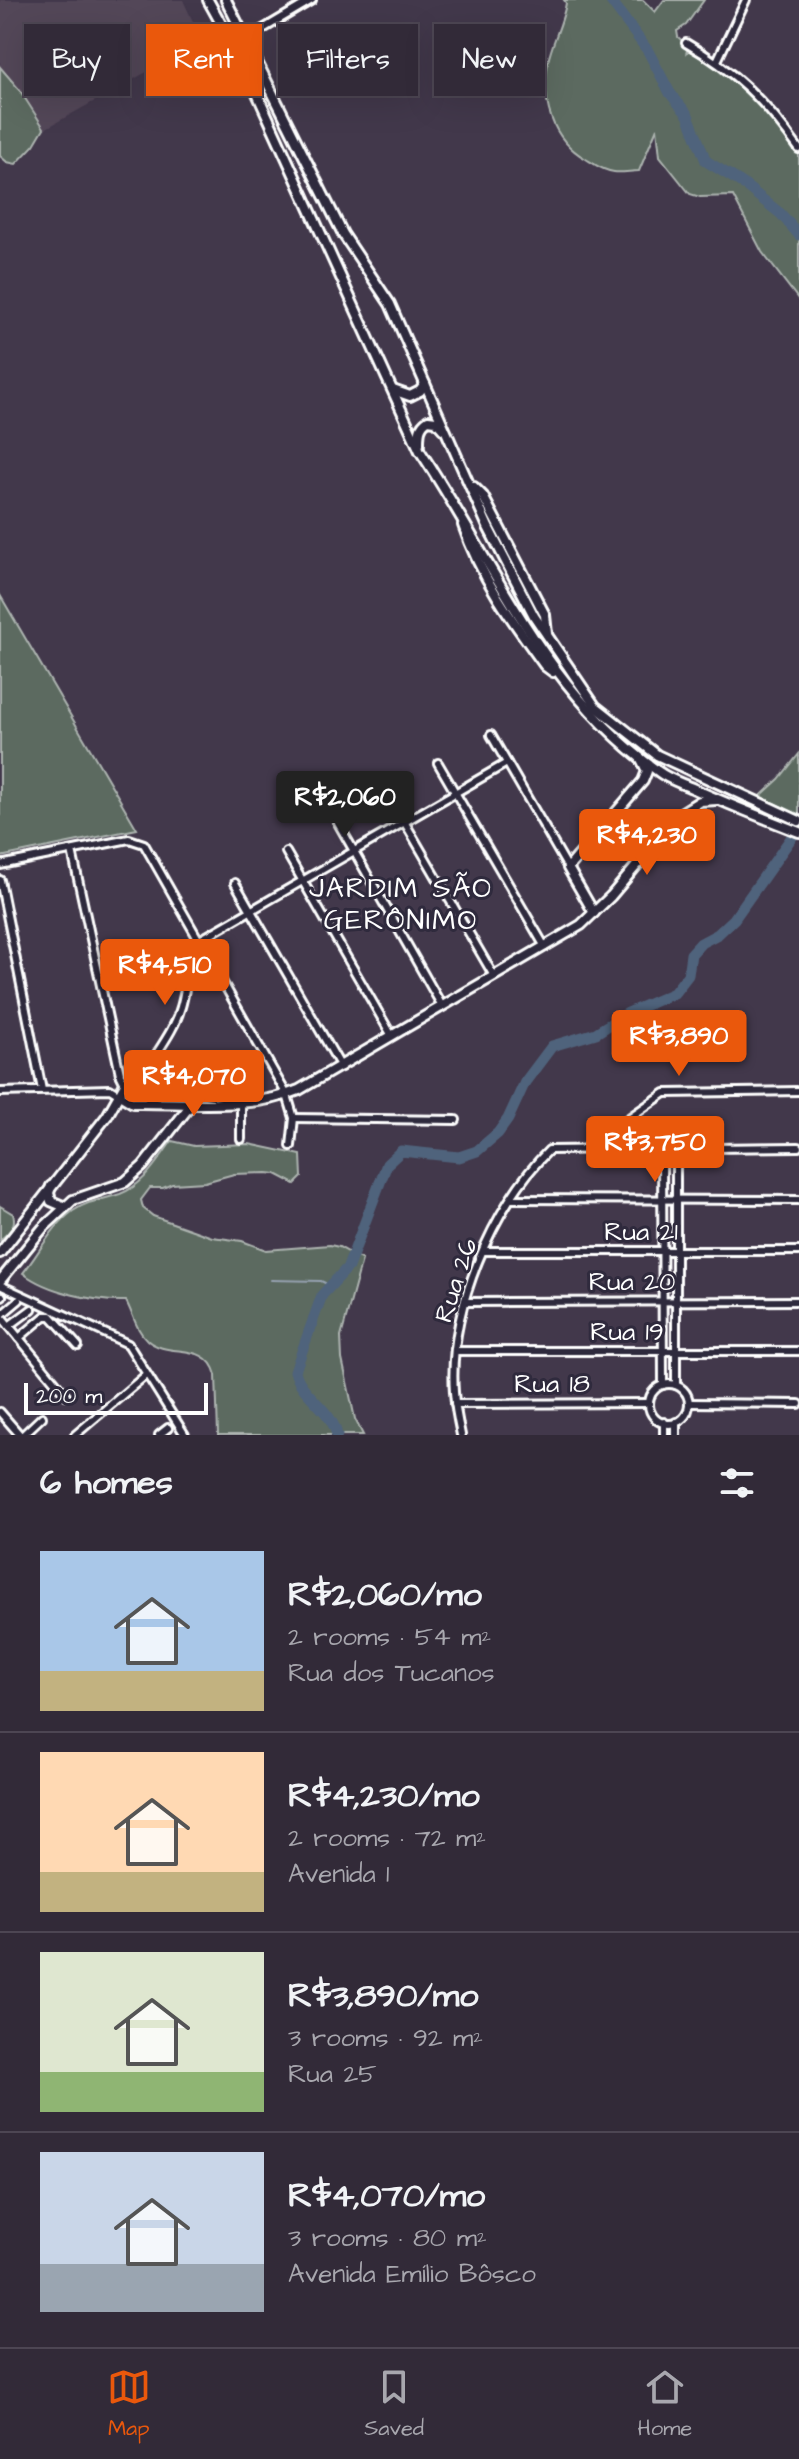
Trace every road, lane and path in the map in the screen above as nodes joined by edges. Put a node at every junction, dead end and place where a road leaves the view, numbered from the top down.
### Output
1 (208, 0) edge
2 (226, 0) edge
3 (312, 0) edge
4 (746, 0) edge
5 (238, 24) edge
6 (262, 30) edge
7 (686, 43) dead end
8 (717, 61) junction
9 (262, 73) edge
10 (799, 149) edge
11 (425, 384) junction
12 (392, 390) junction
13 (447, 432) junction
14 (420, 451) junction
15 (491, 735) dead end
16 (640, 756) junction
17 (438, 763) dead end
18 (507, 763) junction
19 (387, 792) dead end
20 (455, 793) junction
21 (717, 800) junction
22 (799, 821) edge
23 (404, 822) junction
24 (338, 823) dead end
25 (799, 832) edge
26 (72, 851) junction
27 (286, 852) dead end
28 (354, 852) junction
29 (0, 865) edge
30 (568, 868) junction
31 (0, 880) edge
32 (302, 881) junction
33 (235, 883) dead end
34 (250, 911) junction
35 (594, 913) junction
36 (198, 941) junction
37 (545, 947) junction
38 (208, 960) junction
39 (192, 965) junction
40 (494, 976) junction
41 (442, 1006) junction
42 (392, 1036) junction
43 (341, 1067) junction
44 (125, 1084) junction
45 (139, 1084) junction
46 (42, 1090) junction
47 (799, 1091) edge
48 (0, 1092) edge
49 (118, 1094) junction
50 (287, 1095) junction
51 (261, 1101) junction
52 (193, 1102) junction
53 (133, 1103) junction
54 (241, 1103) junction
55 (294, 1118) junction
56 (456, 1120) dead end
57 (241, 1139) dead end
58 (291, 1146) dead end
59 (799, 1147) edge
60 (586, 1148) junction
61 (662, 1148) junction
62 (676, 1148) junction
63 (52, 1185) junction
64 (511, 1199) junction
65 (662, 1199) junction
66 (676, 1199) junction
67 (799, 1200) edge
68 (65, 1207) junction
69 (483, 1251) junction
70 (663, 1251) junction
71 (676, 1251) junction
72 (799, 1251) edge
73 (0, 1253) edge
74 (0, 1283) edge
75 (19, 1300) dead end
76 (663, 1301) junction
77 (676, 1301) junction
78 (799, 1301) edge
79 (465, 1302) junction
80 (32, 1309) dead end
81 (0, 1315) edge
82 (9, 1326) junction
83 (19, 1338) junction
84 (78, 1346) dead end
85 (456, 1351) junction
86 (663, 1351) junction
87 (675, 1351) junction
88 (799, 1351) edge
89 (146, 1375) junction
90 (663, 1385) junction
91 (676, 1385) junction
92 (66, 1395) dead end
93 (649, 1403) junction
94 (690, 1403) junction
95 (455, 1404) junction
96 (799, 1404) edge
97 (0, 1412) edge
98 (42, 1417) dead end
99 (664, 1422) junction
100 (676, 1422) junction
101 (84, 1428) junction
102 (168, 1428) dead end
103 (21, 1435) edge
104 (75, 1435) edge
105 (90, 1435) edge
106 (159, 1435) edge
107 (185, 1435) edge
108 (461, 1435) edge
109 (664, 1435) edge
110 (676, 1435) edge

1 - 12 main road
2 - 5 main road
3 - 6 street
4 - 8 street
7 - 8 street
8 - 10 street
9 - 11 main road
11 - 12 main road
11 - 13 main road
12 - 14 main road
13 - 14 main road
13 - 22 main road
14 - 16 main road
15 - 18 street
16 - 21 main road
16 - 30 main road
17 - 20 street
18 - 20 street
18 - 30 street
19 - 23 street
20 - 23 street
20 - 37 street
21 - 25 main road
21 - 35 main road
23 - 28 street
23 - 40 street
24 - 28 street
26 - 29 street
26 - 36 street
26 - 44 street
27 - 32 street
28 - 32 street
28 - 41 street
30 - 35 main road
31 - 46 street
32 - 34 street
32 - 42 street
33 - 34 street
34 - 36 street
34 - 43 street
35 - 37 main road
36 - 38 street
36 - 39 street
37 - 40 main road
38 - 39 street
38 - 50 street
39 - 45 street
40 - 41 main road
41 - 42 main road
42 - 43 main road
43 - 50 main road
44 - 45 main road
44 - 49 main road
45 - 51 main road
45 - 53 main road
46 - 48 street
46 - 49 street
47 - 60 street
49 - 53 main road
49 - 63 main road
50 - 51 main road
50 - 55 street
51 - 54 main road
52 - 53 main road
52 - 54 main road
52 - 68 main road
54 - 57 street
55 - 56 street
55 - 58 street
59 - 62 street
60 - 61 street
60 - 64 street, Rua 26
61 - 62 street
61 - 65 street
62 - 66 street
63 - 68 main road
63 - 73 main road
64 - 65 street
64 - 69 street, Rua 26
65 - 66 street
65 - 70 street
66 - 67 street
66 - 71 street
68 - 74 main road
69 - 70 street, Rua 21
69 - 79 street, Rua 26
70 - 71 street, Rua 21
70 - 76 street
71 - 72 street, Rua 21
71 - 77 street
74 - 89 street
75 - 81 street
76 - 77 street, Rua 20
76 - 79 street, Rua 20
76 - 86 street
77 - 78 street, Rua 20
77 - 87 street
79 - 85 street, Rua 26
80 - 82 street
81 - 82 street
82 - 83 street
83 - 84 street
83 - 92 street
85 - 86 street, Rua 19
85 - 95 street, Rua 26
86 - 87 street, Rua 19
86 - 90 street
87 - 88 street, Rua 19
87 - 91 street
89 - 101 street
89 - 107 street
90 - 91 street
90 - 93 street
91 - 94 street
93 - 95 street, Rua 18
93 - 99 street
94 - 96 street
94 - 100 street
95 - 108 street, Rua 26
97 - 103 street
98 - 103 street
99 - 100 street
99 - 109 street
100 - 110 street
101 - 104 street
101 - 105 street
102 - 106 street

